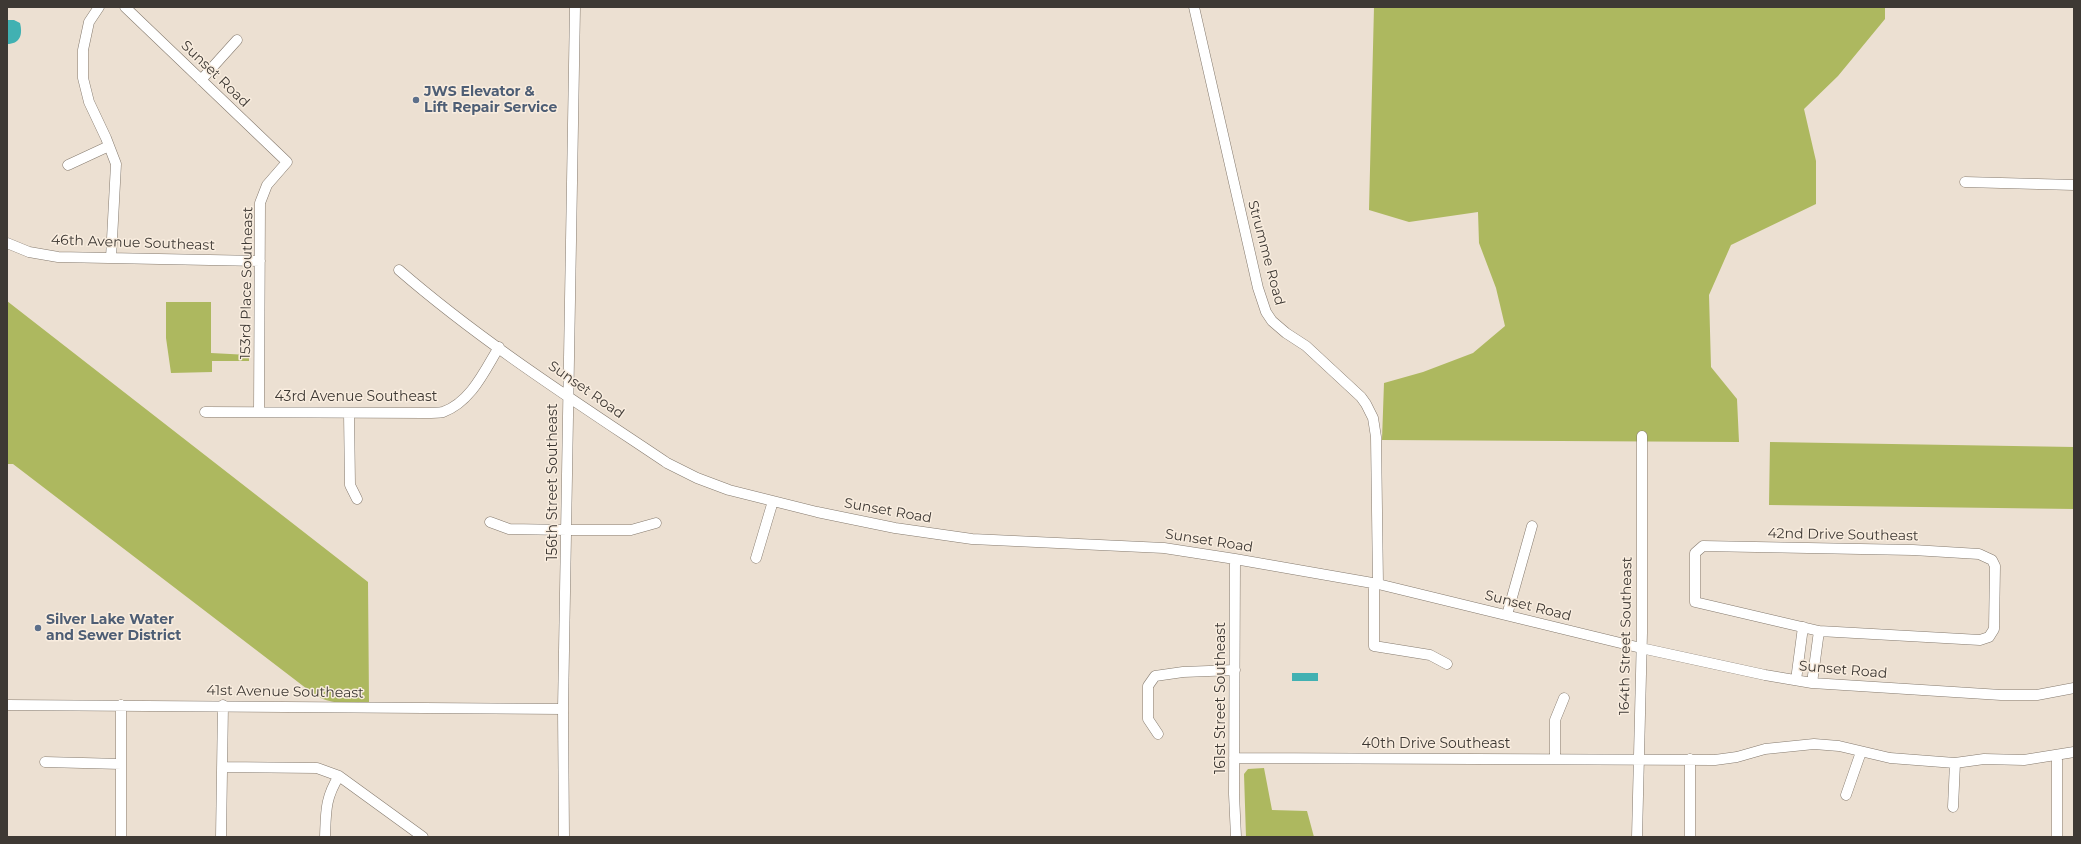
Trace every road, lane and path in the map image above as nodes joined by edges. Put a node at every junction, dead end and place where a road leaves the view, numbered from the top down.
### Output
1 (99, 7) edge
2 (125, 7) edge
3 (575, 7) edge
4 (1194, 7) edge
5 (237, 40) dead end
6 (201, 80) junction
7 (109, 146) junction
8 (287, 162) joint
9 (68, 166) dead end
10 (1965, 182) dead end
11 (2074, 185) edge
12 (7, 243) edge
13 (111, 258) junction
14 (260, 261) junction
15 (400, 270) dead end
16 (499, 347) junction
17 (567, 396) junction
18 (205, 412) dead end
19 (259, 412) junction
20 (349, 413) junction
21 (1642, 436) dead end
22 (357, 499) dead end
23 (773, 501) junction
24 (490, 522) dead end
25 (656, 523) dead end
26 (1532, 526) dead end
27 (567, 530) junction
28 (756, 558) dead end
29 (1235, 559) junction
30 (1376, 583) junction
31 (1506, 615) junction
32 (1803, 627) junction
33 (1819, 631) junction
34 (1640, 648) junction
35 (1447, 664) dead end
36 (1235, 670) junction
37 (1796, 680) junction
38 (1812, 683) junction
39 (2074, 688) edge
40 (1564, 698) dead end
41 (7, 705) edge
42 (121, 705) junction
43 (223, 705) junction
44 (563, 709) junction
45 (1158, 734) dead end
46 (1861, 752) junction
47 (2074, 752) edge
48 (2057, 756) junction
49 (1234, 758) junction
50 (1555, 758) junction
51 (1638, 759) junction
52 (1690, 759) junction
53 (45, 762) dead end
54 (1955, 763) junction
55 (121, 764) junction
56 (222, 767) junction
57 (339, 776) junction
58 (1846, 795) dead end
59 (1953, 807) dead end
60 (121, 837) edge
61 (221, 837) edge
62 (325, 837) edge
63 (423, 837) edge
64 (564, 837) edge
65 (1236, 837) edge
66 (1637, 837) edge
67 (1690, 837) edge
68 (2058, 837) edge

1 - 7 street
2 - 6 street, Sunset Road
3 - 17 street, 156th Street Southeast
4 - 30 street, Strumme Road
5 - 6 street
6 - 8 street, Sunset Road
7 - 9 street
7 - 13 street
8 - 14 street, 153rd Place Southeast
10 - 11 street
12 - 13 street, 46th Avenue Southeast
13 - 14 street, 46th Avenue Southeast
14 - 19 street, 153rd Place Southeast
15 - 16 street, Sunset Road
16 - 17 street, Sunset Road
16 - 20 street, 43rd Avenue Southeast
17 - 23 street, Sunset Road
17 - 27 street, 156th Street Southeast
18 - 19 street, 43rd Avenue Southeast
19 - 20 street, 43rd Avenue Southeast
20 - 22 street
21 - 34 street, 164th Street Southeast
23 - 28 street
23 - 29 street, Sunset Road
24 - 27 street
25 - 27 street
26 - 31 street
27 - 44 street, 156th Street Southeast
29 - 30 street, Sunset Road
29 - 36 street, 161st Street Southeast
30 - 31 street, Sunset Road
30 - 35 street, Strumme Road
31 - 34 street, Sunset Road
32 - 33 street
32 - 33 street, 42nd Drive Southeast
32 - 37 street
33 - 38 street
34 - 37 street, Sunset Road
34 - 51 street, 164th Street Southeast
36 - 45 street
36 - 49 street, 161st Street Southeast
37 - 38 street, Sunset Road
38 - 39 street, Sunset Road
40 - 50 street
41 - 42 street, 41st Avenue Southeast
42 - 43 street, 41st Avenue Southeast
42 - 55 street
43 - 44 street, 41st Avenue Southeast
43 - 56 street
44 - 64 street, 156th Street Southeast
46 - 52 street
46 - 54 street
46 - 58 street
47 - 48 street
48 - 54 street
48 - 68 street
49 - 50 street, 40th Drive Southeast
49 - 65 street, 161st Street Southeast
50 - 51 street, 40th Drive Southeast
51 - 52 street
51 - 66 street, 164th Street Southeast
52 - 67 street
53 - 55 street
54 - 59 street
55 - 60 street
56 - 57 street
56 - 61 street
57 - 62 street
57 - 63 street

